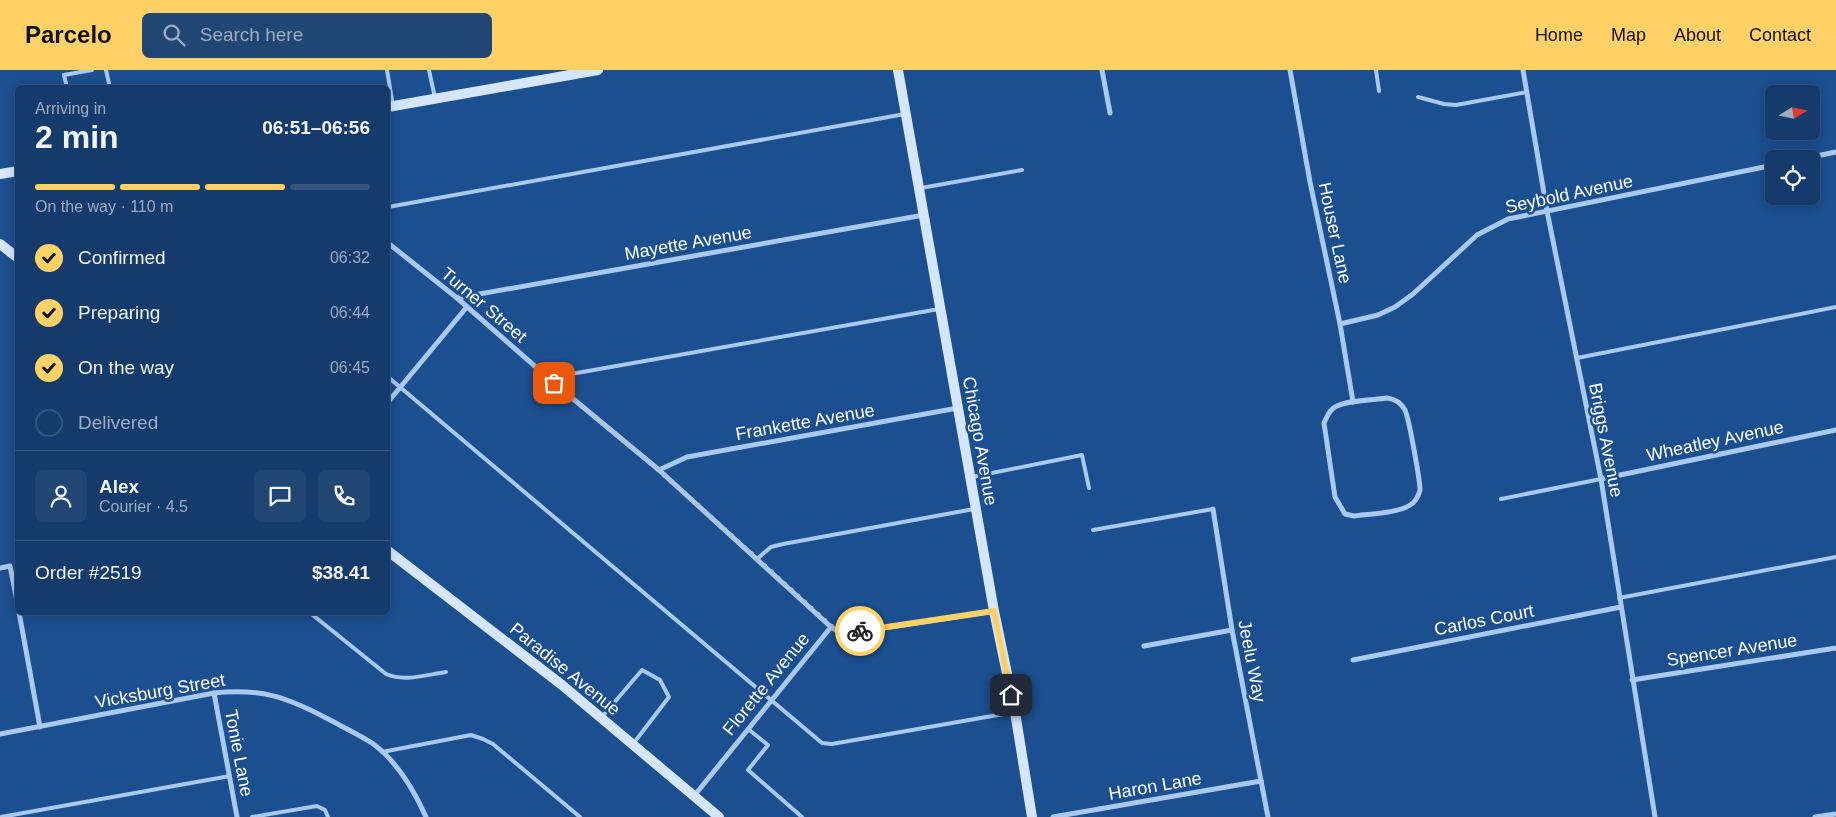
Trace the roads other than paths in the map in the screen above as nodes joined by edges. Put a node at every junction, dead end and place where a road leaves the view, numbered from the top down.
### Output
1 (92, 70) edge
2 (106, 70) edge
3 (387, 70) edge
4 (430, 70) edge
5 (598, 70) edge
6 (898, 70) edge
7 (1102, 70) edge
8 (1290, 70) edge
9 (1376, 70) edge
10 (1524, 70) edge
11 (572, 72) edge
12 (66, 85) edge
13 (109, 85) edge
14 (388, 85) edge
15 (1379, 91) dead end
16 (1527, 92) junction
17 (1418, 97) dead end
18 (435, 98) junction
19 (390, 106) edge
20 (1110, 112) dead end
21 (906, 114) junction
22 (1836, 152) edge
23 (1820, 155) edge
24 (1765, 167) edge
25 (1022, 170) dead end
26 (15, 172) edge
27 (0, 174) edge
28 (919, 188) junction
29 (390, 207) edge
30 (1547, 211) junction
31 (924, 215) junction
32 (0, 244) edge
33 (390, 245) edge
34 (15, 256) edge
35 (457, 298) junction
36 (1836, 307) edge
37 (466, 308) junction
38 (940, 308) junction
39 (1340, 324) junction
40 (1577, 358) junction
41 (390, 379) edge
42 (554, 383) junction
43 (400, 388) junction
44 (390, 400) edge
45 (1353, 402) junction
46 (958, 408) junction
47 (1836, 430) edge
48 (659, 470) junction
49 (970, 477) junction
50 (1600, 479) junction
51 (1089, 488) dead end
52 (1501, 499) dead end
53 (976, 508) junction
54 (1212, 509) joint
55 (1093, 530) dead end
56 (390, 553) edge
57 (1836, 557) edge
58 (757, 559) junction
59 (0, 568) edge
60 (15, 591) edge
61 (1619, 598) junction
62 (1620, 607) junction
63 (994, 611) junction
64 (20, 615) edge
65 (312, 615) edge
66 (831, 626) junction
67 (1232, 630) junction
68 (1144, 646) dead end
69 (1836, 648) edge
70 (1353, 660) dead end
71 (446, 672) dead end
72 (1632, 680) junction
73 (214, 693) junction
74 (771, 701) junction
75 (1015, 712) junction
76 (601, 718) junction
77 (40, 727) junction
78 (748, 729) junction
79 (0, 734) edge
80 (633, 744) junction
81 (382, 752) junction
82 (230, 776) junction
83 (1261, 781) junction
84 (694, 796) junction
85 (1836, 814) edge
86 (1, 817) edge
87 (237, 817) edge
88 (252, 817) edge
89 (328, 817) edge
90 (426, 817) edge
91 (580, 817) edge
92 (719, 817) edge
93 (802, 817) edge
94 (1032, 817) edge
95 (1053, 817) edge
96 (1268, 817) edge
97 (1655, 817) edge
98 (1815, 817) edge

1 - 12 lane
2 - 13 lane
3 - 14 lane
4 - 18 lane
5 - 11 street
6 - 21 street, Chicago Avenue
7 - 20 street
8 - 39 street, Houser Lane
9 - 15 lane
10 - 16 street, Briggs Avenue
11 - 18 street
16 - 17 lane
16 - 30 street, Briggs Avenue
18 - 19 street
21 - 28 street, Chicago Avenue
21 - 29 lane
22 - 23 street
24 - 30 street, Seybold Avenue
25 - 28 lane
26 - 27 street
28 - 31 street, Chicago Avenue
30 - 39 street, Seybold Avenue
30 - 40 street, Briggs Avenue
31 - 35 street, Mayette Avenue
31 - 38 street, Chicago Avenue
32 - 34 street
33 - 35 street, Turner Street
35 - 37 street, Turner Street
36 - 40 lane
37 - 42 street, Turner Street
37 - 43 street
38 - 42 lane
38 - 46 street, Chicago Avenue
39 - 45 street, Houser Lane
40 - 50 street, Briggs Avenue
41 - 43 lane
42 - 48 street, Turner Street
43 - 44 street
43 - 74 lane
45 - 45 street
46 - 48 street, Frankette Avenue
46 - 49 street, Chicago Avenue
47 - 50 street, Wheatley Avenue
48 - 58 street, Turner Street
49 - 51 lane
49 - 53 street, Chicago Avenue
50 - 52 lane
50 - 61 street, Briggs Avenue
53 - 58 lane
53 - 63 street, Chicago Avenue
54 - 55 lane
54 - 67 street, Jeelu Way
56 - 76 street, Paradise Avenue
57 - 61 lane
58 - 66 street, Turner Street
59 - 60 street
61 - 62 street, Briggs Avenue
62 - 70 street, Carlos Court
62 - 72 street, Briggs Avenue
63 - 66 street, Florette Avenue
63 - 75 street, Chicago Avenue
64 - 77 street
65 - 71 lane
66 - 74 street, Florette Avenue
67 - 68 street
67 - 83 street, Jeelu Way
69 - 72 street, Spencer Avenue
72 - 97 street, Briggs Avenue
73 - 77 street, Vicksburg Street
73 - 81 street, Vicksburg Street
73 - 82 street, Tonie Lane
74 - 75 lane
74 - 78 street, Florette Avenue
75 - 94 street, Chicago Avenue
76 - 80 street, Paradise Avenue
76 - 80 lane
77 - 79 street, Vicksburg Street
78 - 84 street, Florette Avenue
78 - 93 lane
80 - 84 street, Paradise Avenue
81 - 90 street, Vicksburg Street
81 - 91 lane
82 - 86 lane
82 - 87 street, Tonie Lane
83 - 95 street, Haron Lane
83 - 96 street, Jeelu Way
84 - 92 street, Paradise Avenue
85 - 98 street
88 - 89 lane

